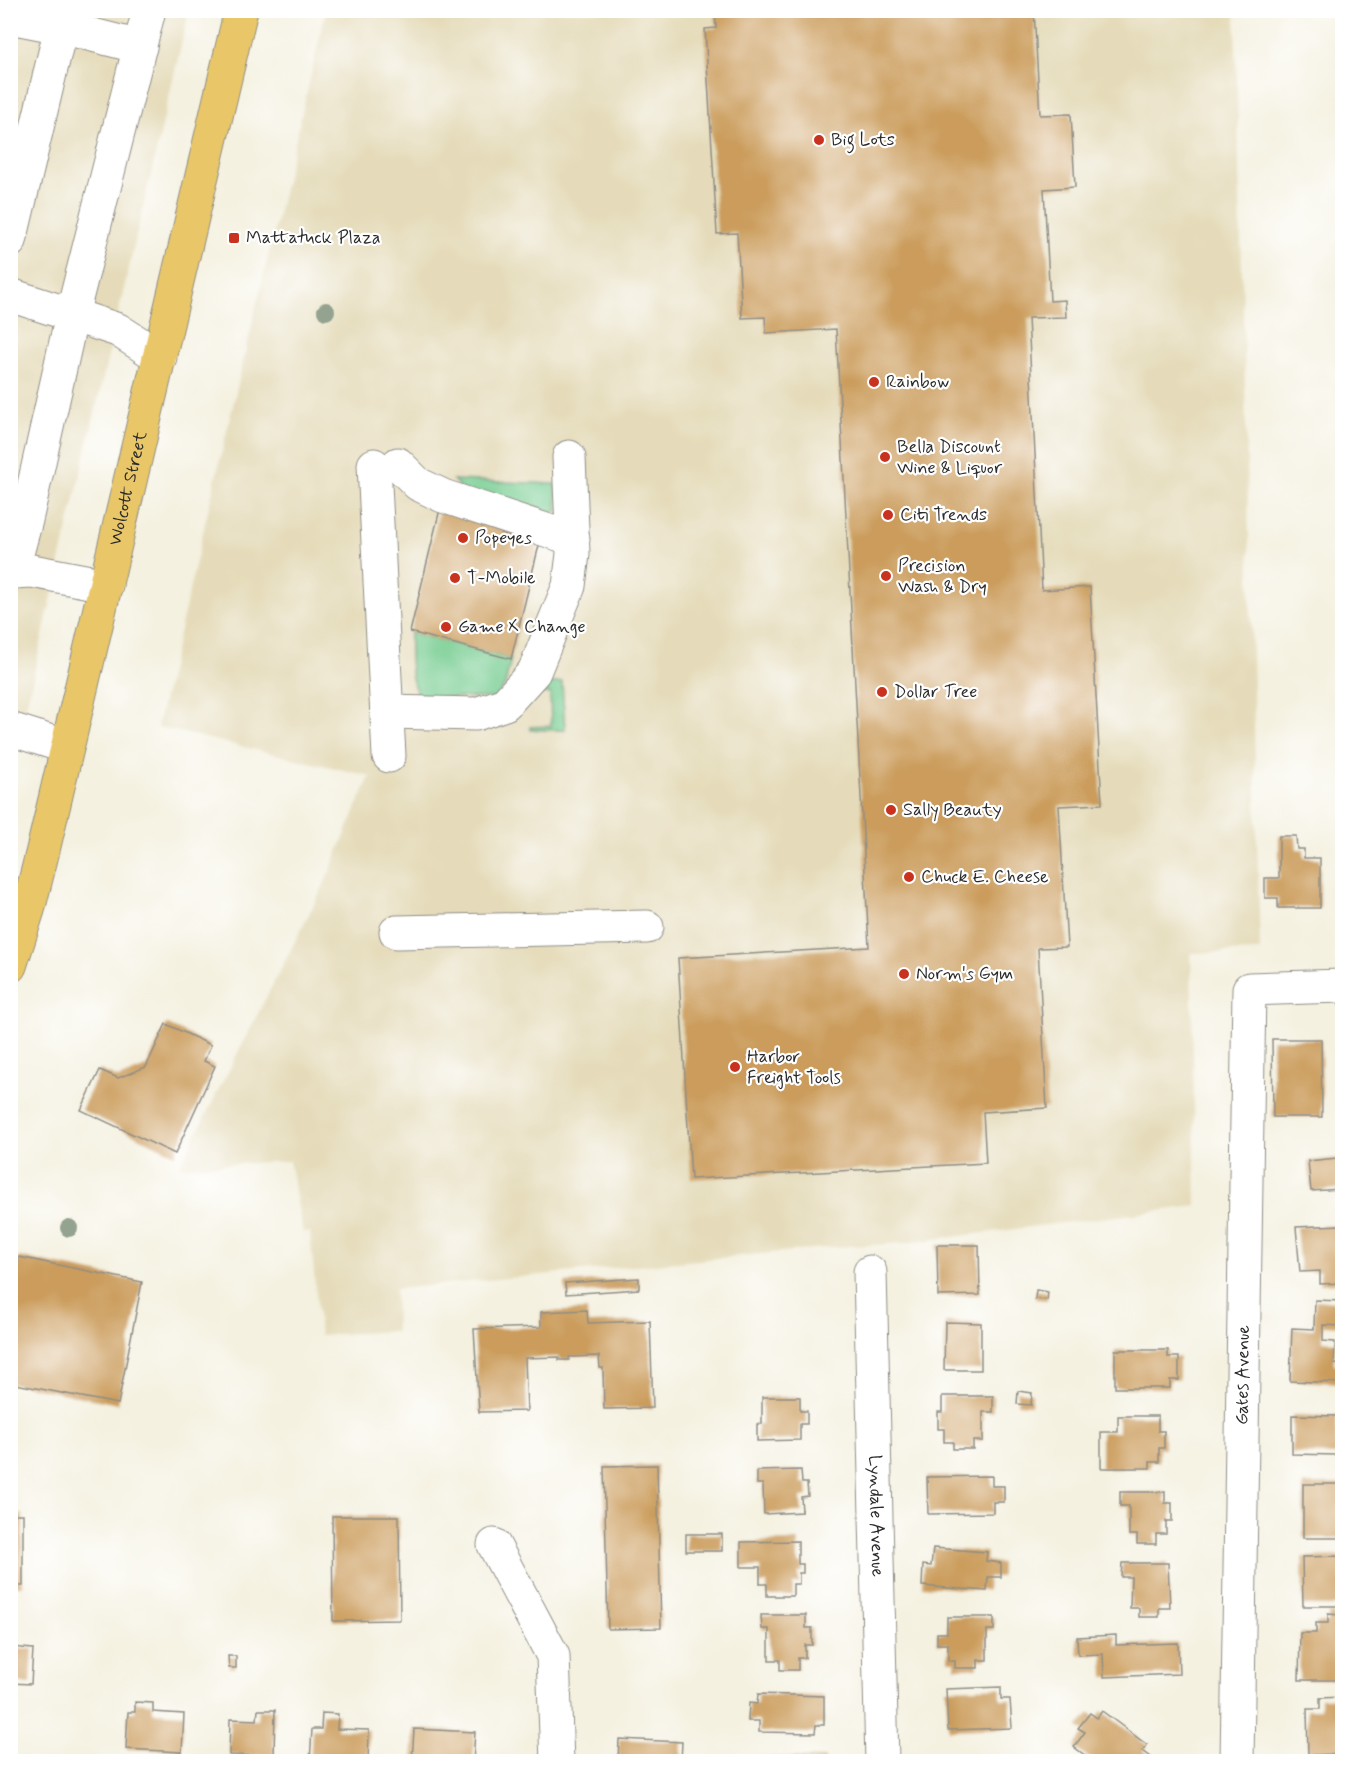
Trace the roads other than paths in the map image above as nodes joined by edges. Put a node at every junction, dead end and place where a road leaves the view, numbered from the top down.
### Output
1 (149, 10) edge
2 (241, 10) edge
3 (10, 16) edge
4 (61, 27) junction
5 (140, 47) junction
6 (10, 241) edge
7 (10, 295) edge
8 (72, 315) junction
9 (160, 357) junction
10 (569, 457) dead end
11 (573, 539) junction
12 (11, 575) edge
13 (106, 585) junction
14 (387, 712) junction
15 (10, 729) edge
16 (68, 747) junction
17 (389, 756) dead end
18 (647, 927) dead end
19 (396, 932) dead end
20 (10, 966) edge
21 (1342, 986) edge
22 (870, 1272) dead end
23 (494, 1545) dead end
24 (557, 1761) edge
25 (882, 1761) edge
26 (1237, 1761) edge

1 - 5 street
2 - 9 main road, Wolcott Street
3 - 4 street
4 - 5 street
4 - 6 street
5 - 8 street
7 - 8 street
8 - 9 street
8 - 12 street
9 - 13 main road, Wolcott Street
10 - 11 street
11 - 14 street
11 - 14 street
12 - 13 street
13 - 16 main road, Wolcott Street
14 - 17 street
15 - 16 street
16 - 20 main road, Wolcott Street
18 - 19 street
21 - 26 street, Gates Avenue
22 - 25 street, Lyndale Avenue
23 - 24 street

